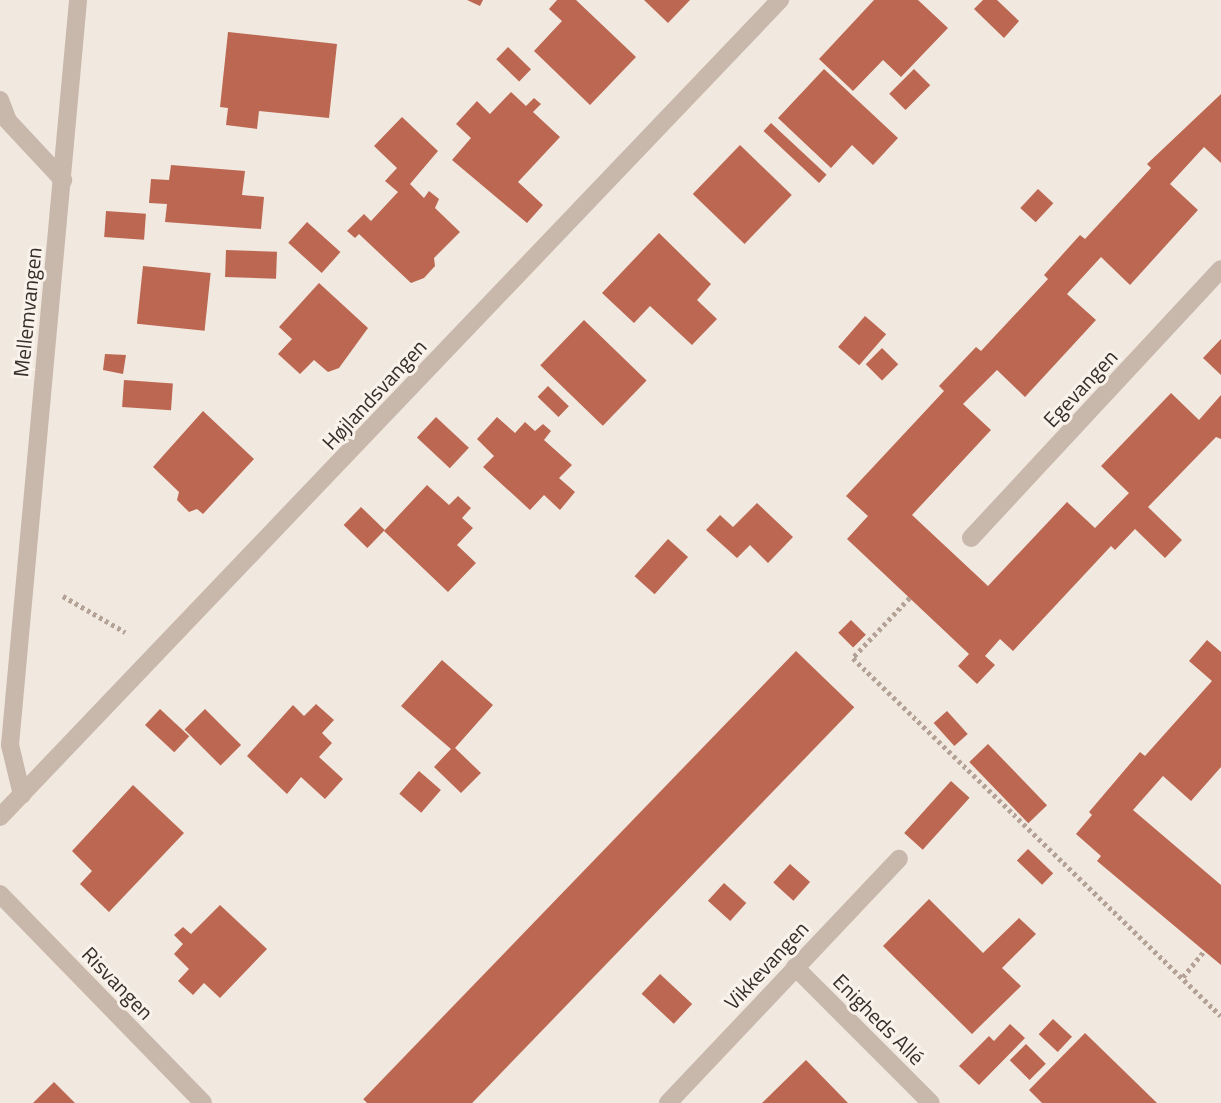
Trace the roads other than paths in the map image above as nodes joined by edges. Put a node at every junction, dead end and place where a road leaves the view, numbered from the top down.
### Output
1 (78, 0) edge
2 (780, 0) edge
3 (0, 100) edge
4 (63, 180) junction
5 (1221, 269) edge
6 (971, 538) dead end
7 (22, 795) junction
8 (0, 817) edge
9 (899, 859) dead end
10 (0, 894) edge
11 (795, 967) junction
12 (203, 1103) edge
13 (668, 1103) edge
14 (931, 1103) edge

1 - 4 street, Mellemvangen
2 - 7 street, Højlandsvangen
3 - 4 street
4 - 7 street, Mellemvangen
5 - 6 street, Egevangen
7 - 8 street, Højlandsvangen
9 - 11 street, Vikkevangen
10 - 12 street, Risvangen
11 - 13 street, Vikkevangen
11 - 14 street, Enigheds Allé

